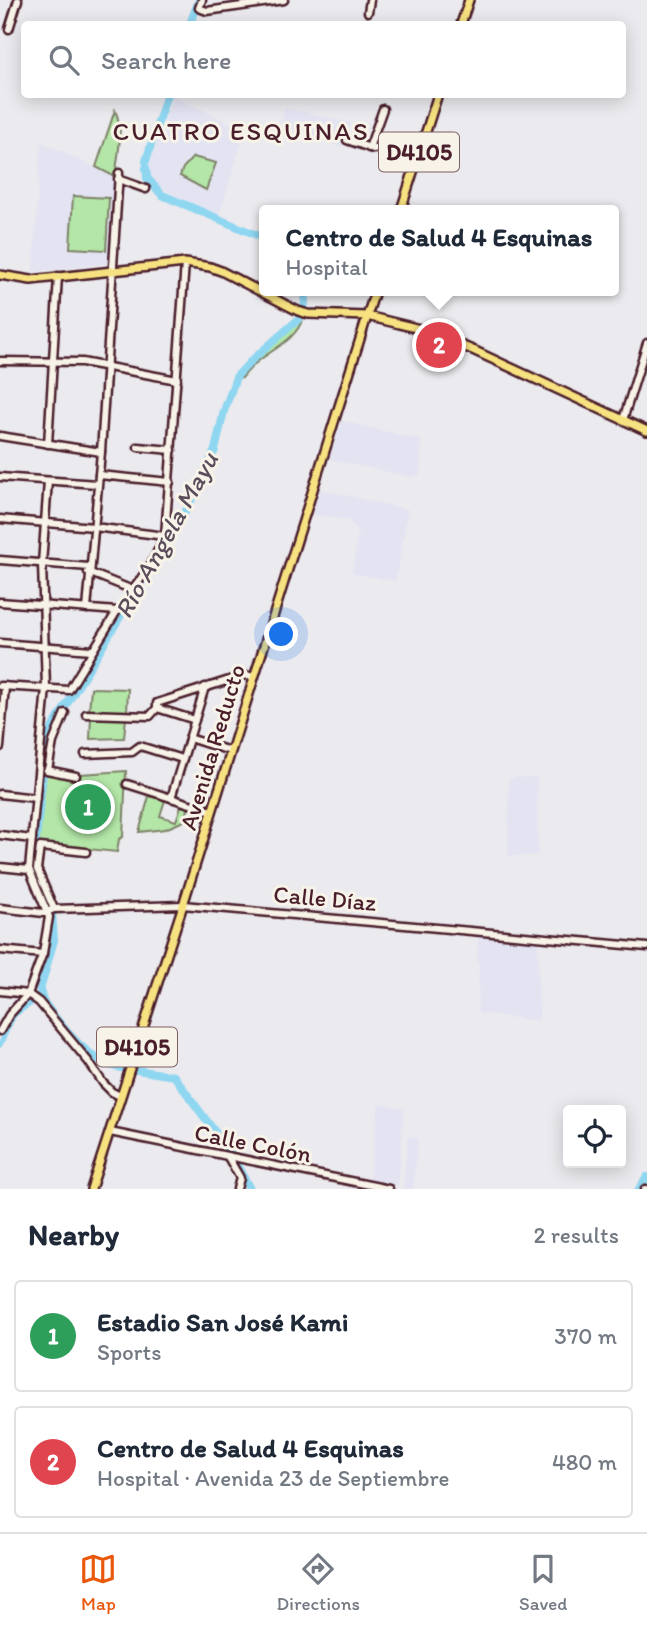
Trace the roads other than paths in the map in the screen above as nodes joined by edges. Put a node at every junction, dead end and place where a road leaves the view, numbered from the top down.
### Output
1 (18, 0) edge
2 (202, 0) edge
3 (284, 0) edge
4 (370, 0) edge
5 (469, 0) edge
6 (368, 12) dead end
7 (462, 21) edge
8 (9, 29) dead end
9 (437, 98) edge
10 (383, 109) dead end
11 (347, 140) dead end
12 (426, 141) junction
13 (369, 148) junction
14 (146, 190) dead end
15 (403, 205) edge
16 (185, 263) junction
17 (112, 270) junction
18 (0, 275) edge
19 (58, 276) junction
20 (259, 291) edge
21 (269, 296) edge
22 (373, 296) edge
23 (367, 316) junction
24 (647, 343) edge
25 (0, 361) edge
26 (53, 363) junction
27 (106, 365) junction
28 (177, 380) junction
29 (622, 420) junction
30 (647, 431) edge
31 (0, 436) edge
32 (48, 444) junction
33 (138, 447) dead end
34 (172, 450) junction
35 (100, 452) junction
36 (99, 475) junction
37 (0, 477) edge
38 (48, 481) junction
39 (170, 482) junction
40 (97, 484) junction
41 (0, 519) edge
42 (44, 523) junction
43 (94, 527) junction
44 (165, 536) junction
45 (0, 561) edge
46 (42, 564) junction
47 (89, 570) junction
48 (0, 602) edge
49 (42, 606) junction
50 (87, 609) junction
51 (0, 643) edge
52 (45, 647) junction
53 (92, 650) junction
54 (254, 677) junction
55 (3, 686) edge
56 (205, 687) junction
57 (46, 688) junction
58 (157, 708) junction
59 (65, 713) dead end
60 (86, 714) dead end
61 (195, 720) junction
62 (189, 738) junction
63 (0, 747) edge
64 (230, 751) junction
65 (85, 754) dead end
66 (182, 759) junction
67 (38, 769) junction
68 (48, 770) junction
69 (76, 776) dead end
70 (127, 784) dead end
71 (0, 794) edge
72 (36, 798) junction
73 (171, 798) junction
74 (212, 811) junction
75 (0, 835) edge
76 (32, 839) junction
77 (86, 852) dead end
78 (0, 867) edge
79 (29, 870) junction
80 (183, 905) junction
81 (0, 908) edge
82 (51, 910) junction
83 (647, 947) edge
84 (0, 950) edge
85 (43, 954) junction
86 (0, 991) edge
87 (28, 994) junction
88 (0, 1031) edge
89 (120, 1096) junction
90 (110, 1132) junction
91 (228, 1157) junction
92 (91, 1189) edge
93 (237, 1189) edge
94 (389, 1189) edge

1 - 8 street
2 - 3 street
4 - 6 street
5 - 7 main road
9 - 12 main road, D4105
10 - 13 street
11 - 13 street
12 - 13 street
12 - 15 main road, D4105
14 - 17 street
16 - 17 main road
16 - 20 main road
16 - 28 street
17 - 19 main road
17 - 27 street
18 - 19 main road
19 - 26 street
21 - 23 main road
22 - 23 main road, D4105
23 - 29 main road
23 - 54 main road, Avenida Reducto / D4105
24 - 29 street
25 - 26 street
26 - 27 street
26 - 32 street
27 - 28 street
27 - 35 street
28 - 34 street
29 - 30 main road
31 - 32 street
32 - 35 street
33 - 34 street
34 - 39 street
35 - 36 street
36 - 39 street
36 - 40 street
37 - 38 street
38 - 40 street
38 - 42 street
39 - 44 street
40 - 43 street
41 - 42 street
42 - 43 street
42 - 46 street
43 - 44 street
43 - 47 street
44 - 47 street
45 - 46 street
46 - 47 street
46 - 49 street
47 - 50 street
48 - 49 street
49 - 50 street
49 - 52 street
50 - 53 street
51 - 52 street
52 - 53 street
52 - 57 street
53 - 57 street
54 - 56 street
54 - 64 main road, Avenida Reducto / D4105
55 - 57 street
55 - 63 street
56 - 58 street
56 - 61 street
57 - 67 street
58 - 60 street
58 - 61 street
59 - 68 street
61 - 62 street
62 - 64 street
62 - 66 street
64 - 74 main road, Avenida Reducto / D4105
65 - 66 street
66 - 73 street
67 - 68 street
67 - 72 street
68 - 69 street
70 - 73 street
71 - 72 street
72 - 76 street
73 - 74 street
74 - 80 main road, Avenida Reducto / D4105
75 - 76 street
76 - 79 street
77 - 82 street
78 - 79 street
79 - 82 street
80 - 82 street, Calle Díaz
80 - 83 street, Calle Díaz
80 - 89 main road, Avenida Reducto / D4105
81 - 82 street, Calle Díaz
82 - 85 street
84 - 85 street
85 - 87 street
86 - 87 street
87 - 88 street
87 - 89 street
89 - 90 main road, Avenida Reducto / D4105
90 - 91 street, Calle Colón
90 - 92 main road, Avenida Reducto / D4105
91 - 93 street
91 - 94 street, Calle Colón

